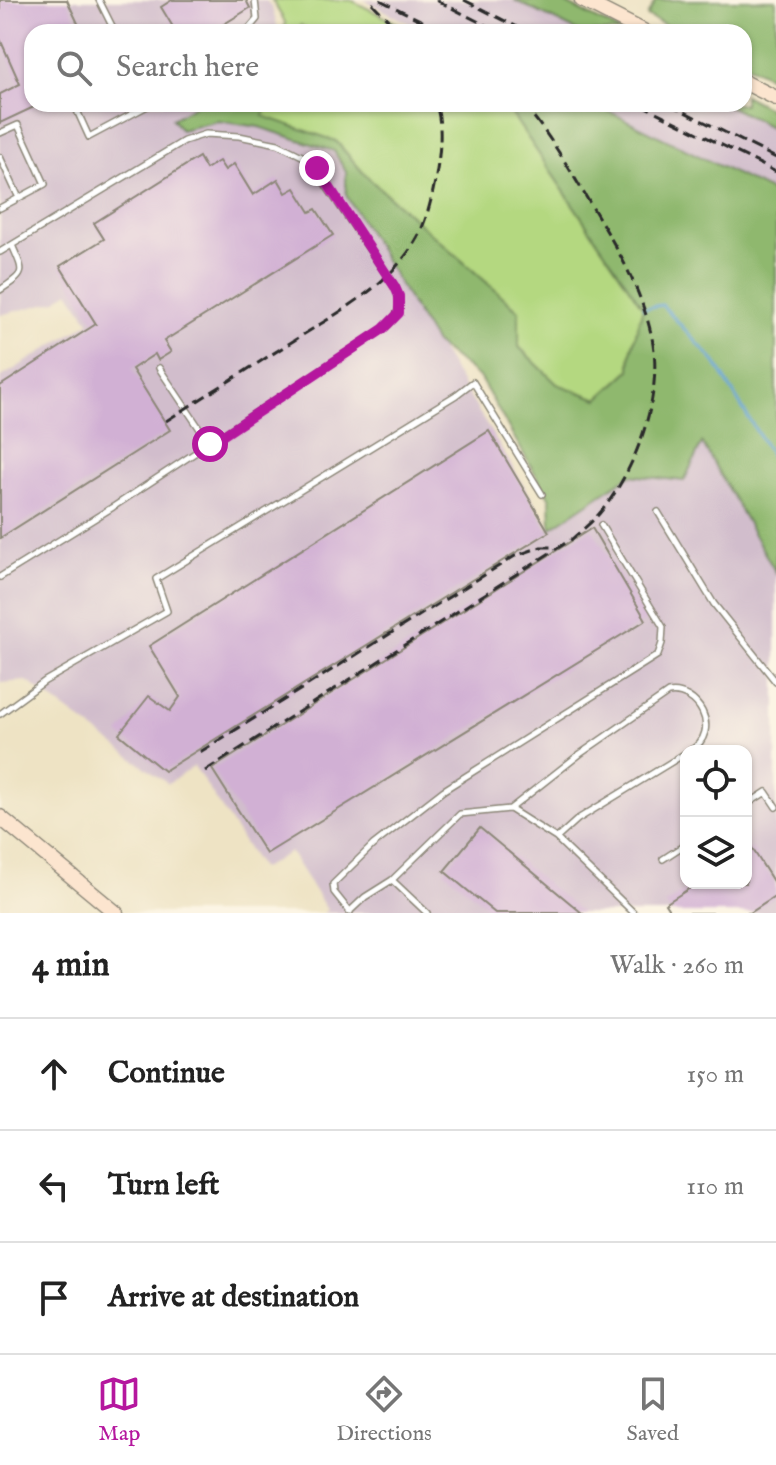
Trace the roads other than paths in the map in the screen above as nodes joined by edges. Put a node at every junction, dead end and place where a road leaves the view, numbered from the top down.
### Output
1 (99, 0) edge
2 (255, 0) edge
3 (582, 0) edge
4 (620, 0) edge
5 (612, 15) junction
6 (111, 24) edge
7 (253, 24) edge
8 (629, 24) edge
9 (752, 86) edge
10 (776, 98) edge
11 (78, 112) edge
12 (136, 112) edge
13 (0, 133) edge
14 (0, 157) edge
15 (19, 198) junction
16 (0, 208) edge
17 (12, 245) junction
18 (0, 252) edge
19 (0, 290) edge
20 (159, 368) dead end
21 (210, 444) junction
22 (542, 494) dead end
23 (658, 512) dead end
24 (601, 525) dead end
25 (0, 577) edge
26 (776, 682) edge
27 (0, 714) edge
28 (698, 745) edge
29 (680, 757) edge
30 (752, 801) edge
31 (776, 807) edge
32 (510, 809) junction
33 (0, 817) edge
34 (556, 838) junction
35 (680, 848) edge
36 (663, 859) dead end
37 (392, 880) junction
38 (349, 912) edge
39 (116, 913) edge
40 (427, 913) edge
41 (634, 913) edge

1 - 6 lane
2 - 7 lane
3 - 5 street
4 - 5 street
5 - 8 street
9 - 10 street
11 - 12 lane
13 - 15 lane
14 - 15 lane
15 - 16 lane
17 - 18 lane
17 - 19 lane
17 - 21 lane
20 - 21 lane
21 - 25 lane
22 - 27 lane
23 - 26 lane
24 - 38 lane
28 - 32 lane
29 - 34 lane
30 - 31 lane
32 - 34 lane
32 - 37 lane
33 - 39 street
34 - 41 lane
35 - 36 lane
37 - 38 lane
37 - 40 lane

